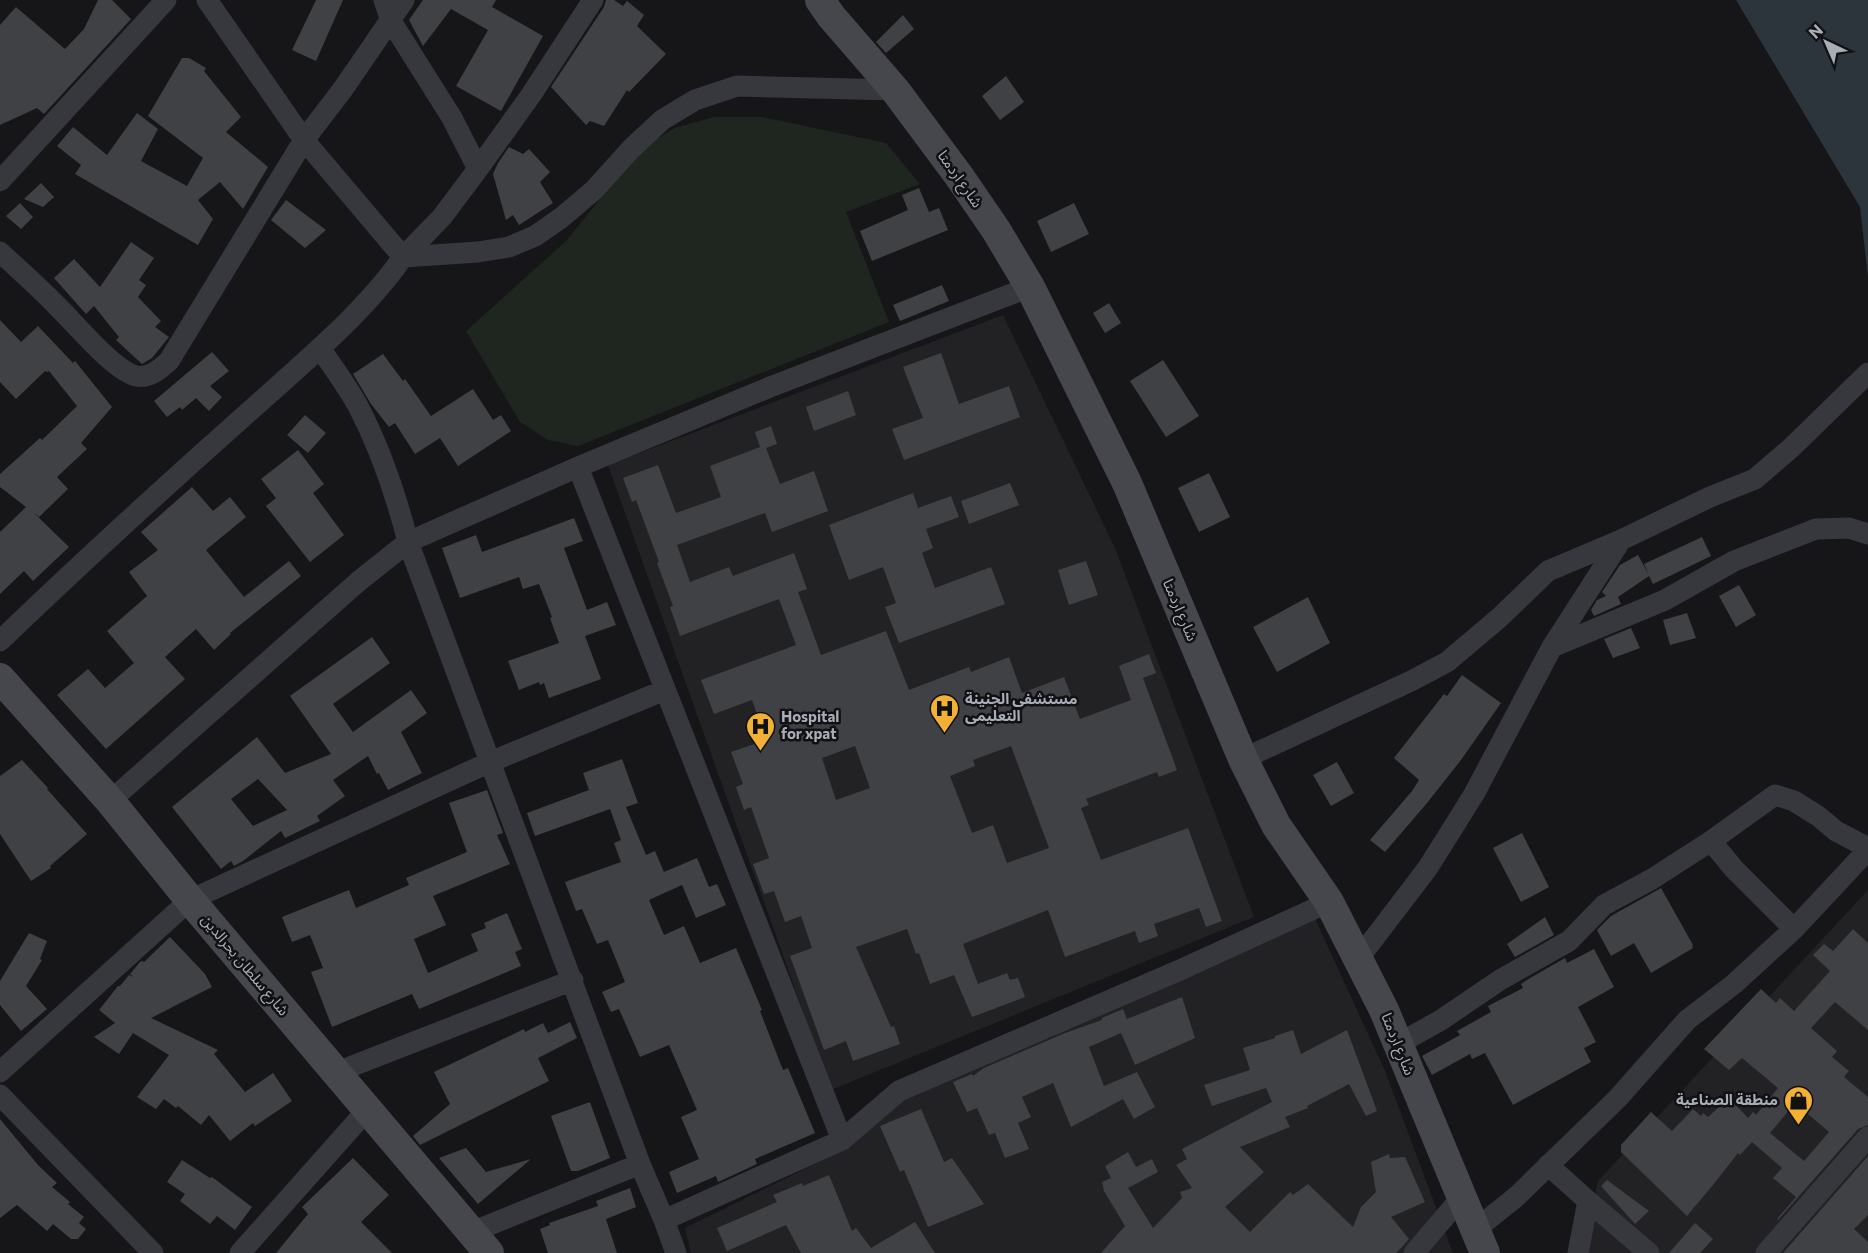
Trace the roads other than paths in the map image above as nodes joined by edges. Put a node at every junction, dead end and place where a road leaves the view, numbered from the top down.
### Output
1 (166, 0) edge
2 (207, 0) edge
3 (384, 0) edge
4 (405, 0) edge
5 (593, 0) edge
6 (820, 0) edge
7 (391, 21) junction
8 (895, 90) junction
9 (304, 140) junction
10 (478, 169) junction
11 (0, 180) edge
12 (0, 252) edge
13 (403, 257) junction
14 (1030, 287) junction
15 (320, 348) junction
16 (1868, 373) edge
17 (578, 467) junction
18 (1868, 534) edge
19 (1621, 540) junction
20 (408, 542) junction
21 (0, 641) edge
22 (1552, 647) junction
23 (0, 678) edge
24 (665, 690) junction
25 (1243, 759) junction
26 (490, 762) junction
27 (110, 801) junction
28 (1711, 841) junction
29 (1868, 849) edge
30 (190, 900) junction
31 (1329, 902) junction
32 (1794, 929) junction
33 (1359, 958) junction
34 (573, 980) junction
35 (1398, 1044) junction
36 (0, 1072) edge
37 (337, 1072) junction
38 (0, 1095) edge
39 (368, 1109) junction
40 (1868, 1137) edge
41 (842, 1140) junction
42 (640, 1164) junction
43 (1548, 1165) junction
44 (1461, 1198) junction
45 (1588, 1201) junction
46 (664, 1220) junction
47 (1480, 1241) edge
48 (480, 1243) edge
49 (153, 1253) edge
50 (240, 1253) edge
51 (676, 1253) edge
52 (1414, 1253) edge
53 (1578, 1253) edge
54 (1649, 1253) edge
55 (1766, 1253) edge

1 - 11 street
2 - 9 street
3 - 7 street
4 - 7 street
5 - 10 street
6 - 8 main road, شارع اردمتا
7 - 9 street
7 - 10 street
8 - 13 street
8 - 14 main road, شارع اردمتا
9 - 12 street
9 - 13 street
10 - 13 street
13 - 15 street
14 - 17 street
14 - 25 main road, شارع اردمتا
15 - 20 street
15 - 21 street
16 - 19 street
17 - 20 street
17 - 24 street
18 - 22 street
19 - 22 street
19 - 25 street
20 - 26 street
20 - 27 street
22 - 33 street
23 - 27 main road, شارع سلطان بحرالدين
24 - 26 street
24 - 41 street
25 - 31 main road, شارع اردمتا
26 - 30 street
26 - 34 street
27 - 30 main road, شارع سلطان بحرالدين
28 - 29 street
28 - 32 street
28 - 35 street
29 - 32 street
30 - 36 street
30 - 37 main road, شارع سلطان بحرالدين
31 - 33 main road, شارع اردمتا
31 - 41 street
32 - 43 street
33 - 35 main road, شارع اردمتا
34 - 37 street
34 - 42 street
35 - 44 main road, شارع اردمتا
37 - 39 main road, شارع سلطان بحرالدين
38 - 49 street
39 - 48 main road, شارع سلطان بحرالدين
39 - 50 street
40 - 55 street
41 - 46 street
42 - 46 street
42 - 48 street
43 - 45 street
43 - 47 street
44 - 47 main road, شارع اردمتا
44 - 52 street
45 - 53 street
45 - 54 street
46 - 51 street

